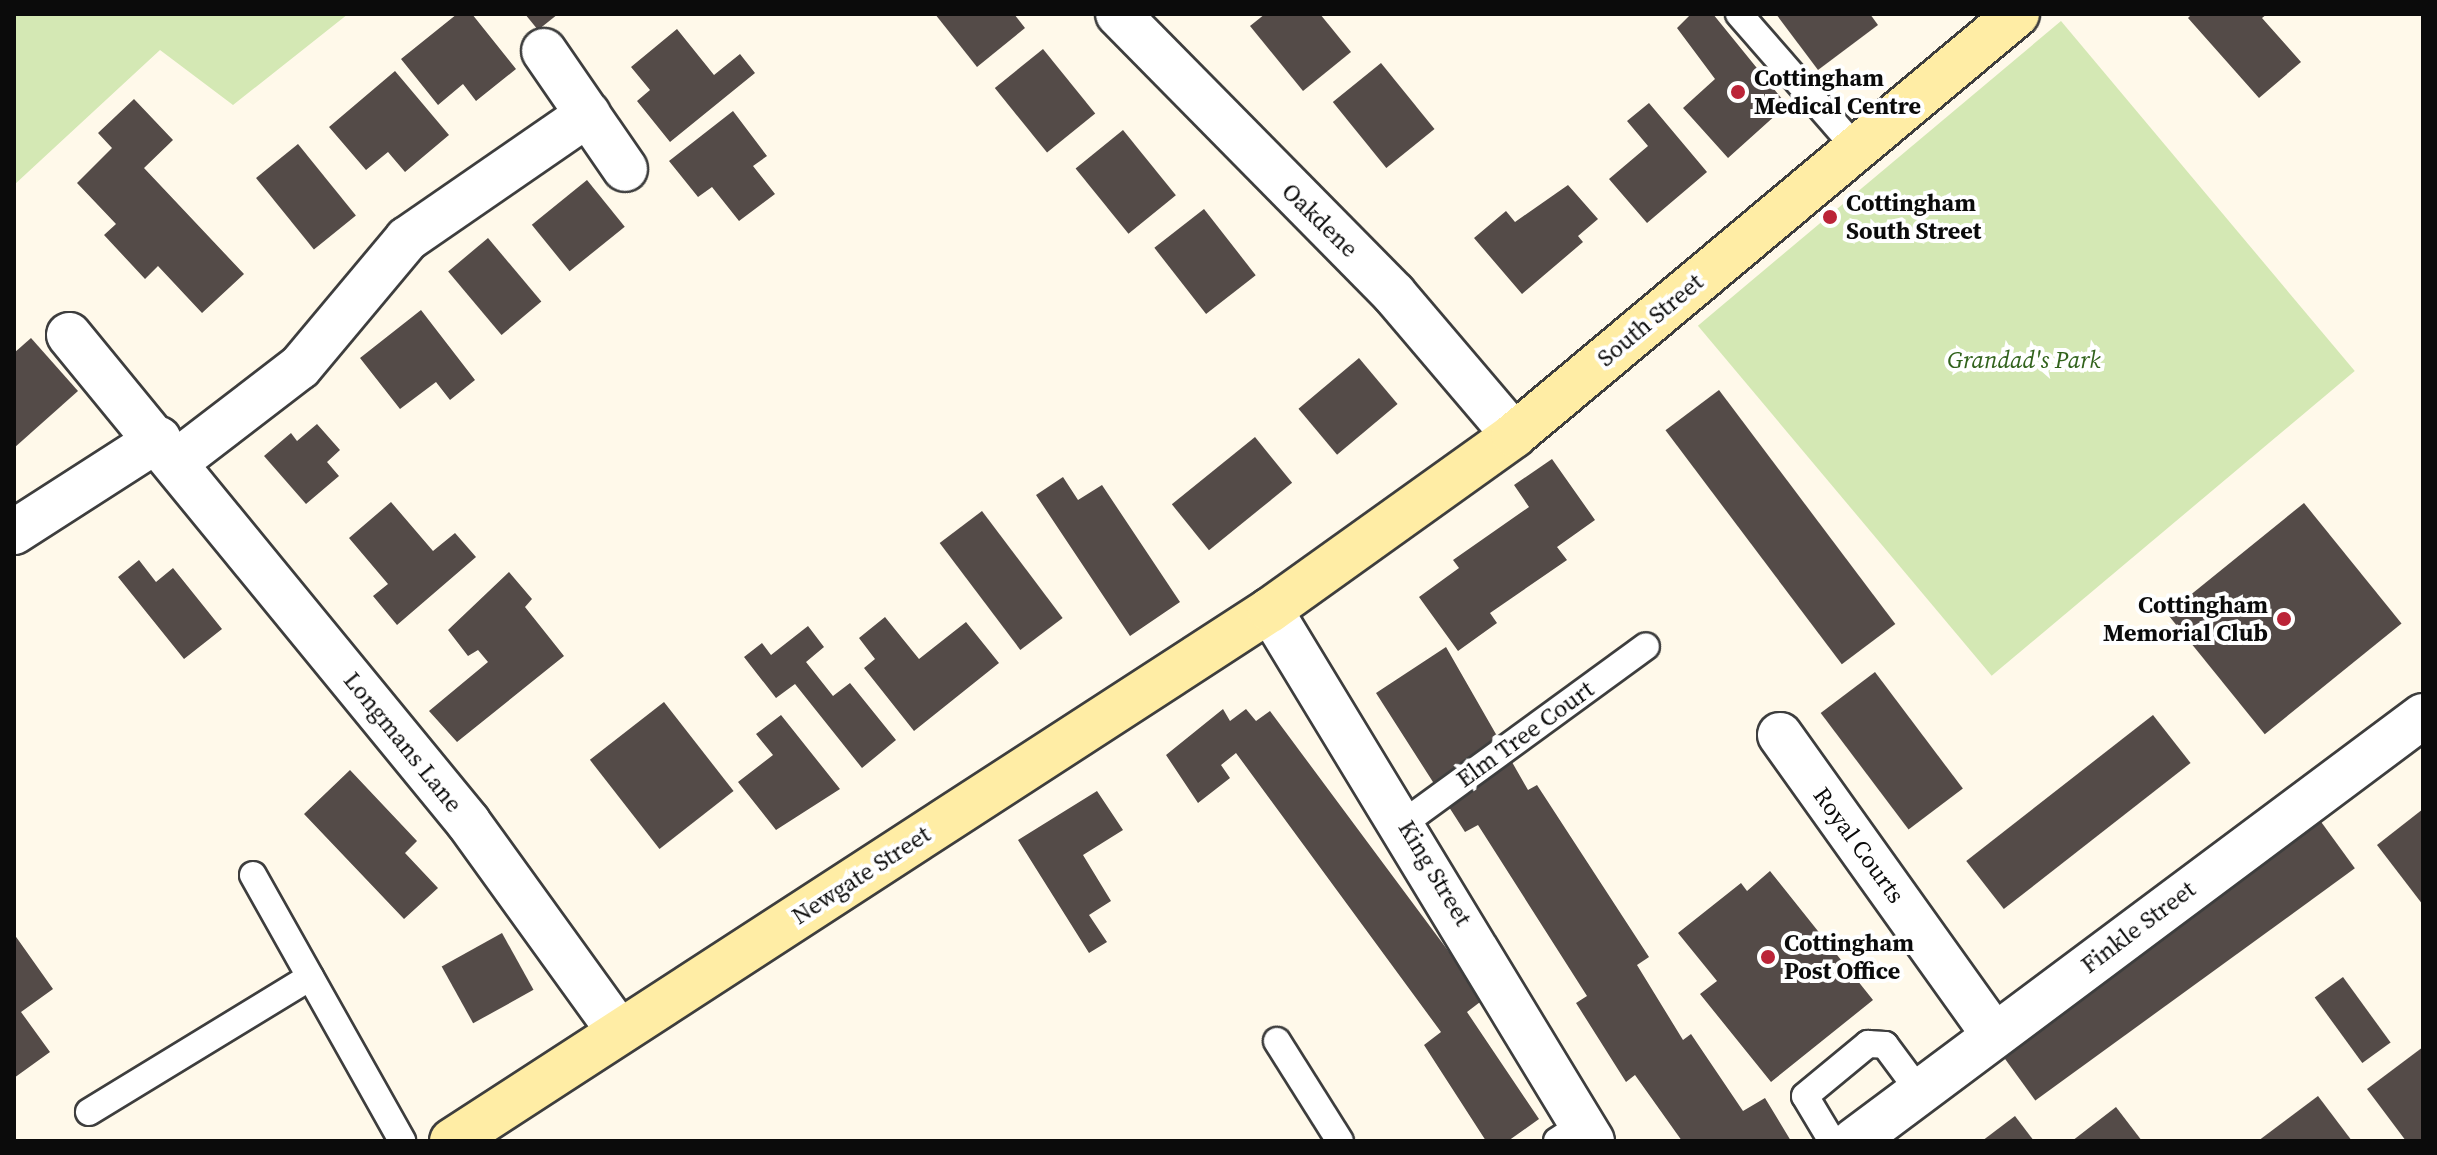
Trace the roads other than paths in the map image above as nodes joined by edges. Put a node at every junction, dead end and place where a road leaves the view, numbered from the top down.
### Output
1 (1118, 14) edge
2 (1739, 14) edge
3 (2017, 14) edge
4 (544, 51) dead end
5 (588, 114) junction
6 (1855, 147) junction
7 (625, 169) dead end
8 (69, 335) dead end
9 (1514, 435) junction
10 (167, 450) junction
11 (14, 532) edge
12 (1270, 610) junction
13 (1646, 646) dead end
14 (2423, 716) edge
15 (1780, 735) dead end
16 (1405, 822) junction
17 (253, 875) dead end
18 (310, 977) junction
19 (619, 1031) junction
20 (1993, 1034) junction
21 (1277, 1041) dead end
22 (1919, 1091) junction
23 (89, 1112) dead end
24 (1577, 1136) edge
25 (402, 1141) edge
26 (452, 1141) edge
27 (1340, 1141) edge
28 (1832, 1141) edge
29 (1854, 1141) edge

1 - 9 street, Oakdene
2 - 6 lane
3 - 6 main road, South Street
4 - 5 street
5 - 7 street
5 - 10 street
6 - 9 main road, South Street
8 - 10 street, Longmans Lane
9 - 12 main road, South Street
10 - 11 street
10 - 19 street, Longmans Lane
12 - 16 street, King Street
12 - 19 main road, Newgate Street
13 - 16 lane, Elm Tree Court
14 - 20 street, Finkle Street
15 - 20 street, Royal Courts
16 - 24 street, King Street
17 - 18 lane
18 - 23 lane
18 - 25 lane
19 - 26 main road, Newgate Street
20 - 22 street, Finkle Street
21 - 27 lane
22 - 28 lane
22 - 29 street, Finkle Street

